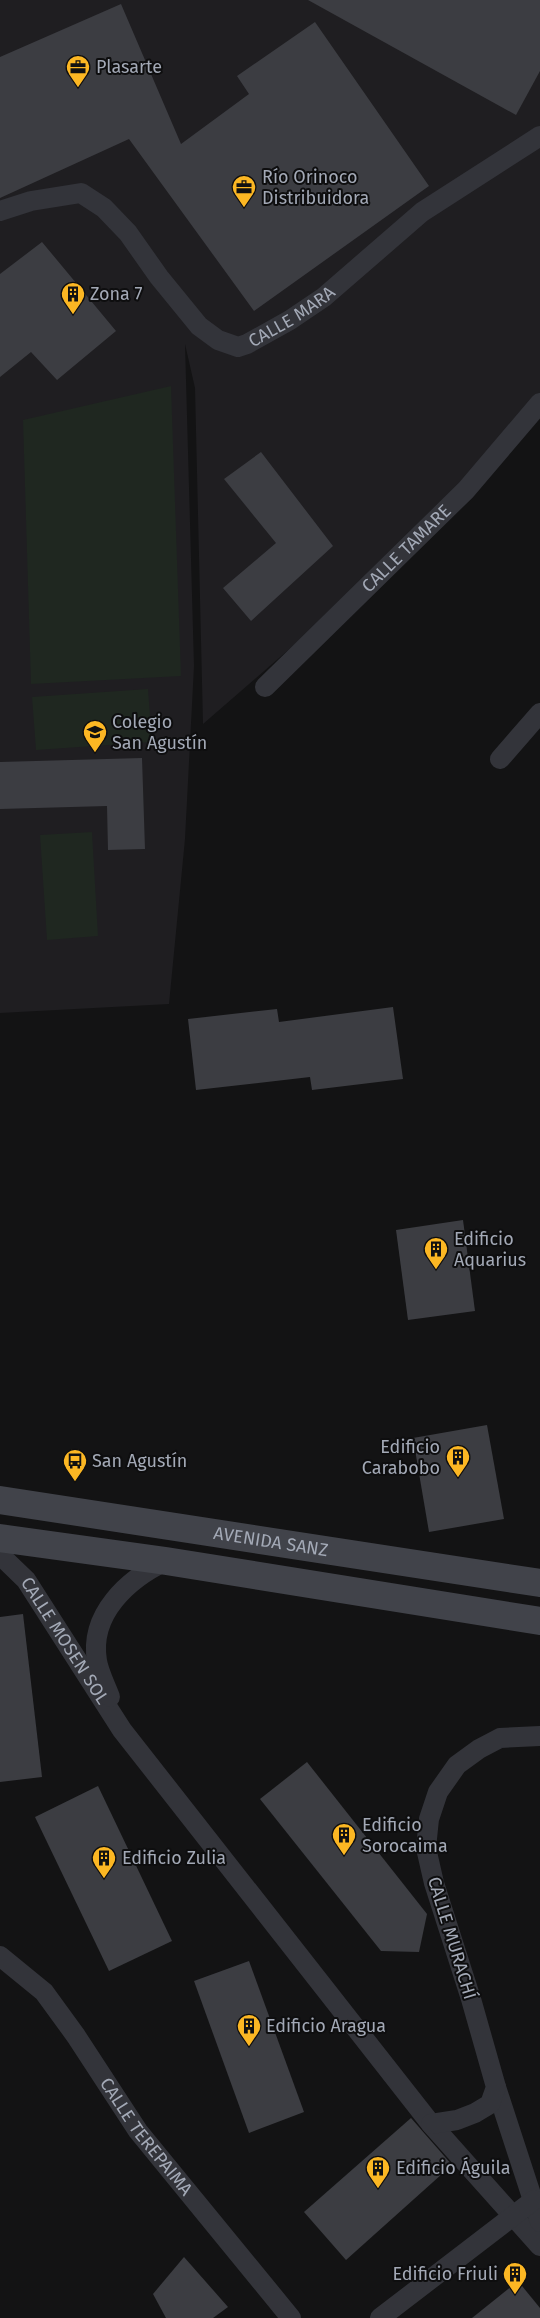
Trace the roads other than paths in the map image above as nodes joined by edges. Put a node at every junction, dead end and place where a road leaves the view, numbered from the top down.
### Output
1 (540, 136) edge
2 (0, 211) edge
3 (540, 403) edge
4 (265, 687) dead end
5 (540, 713) edge
6 (500, 759) dead end
7 (0, 1500) edge
8 (0, 1538) edge
9 (0, 1555) edge
10 (166, 1561) junction
11 (540, 1583) edge
12 (540, 1621) edge
13 (122, 1730) junction
14 (540, 1736) edge
15 (0, 1956) edge
16 (496, 2087) junction
17 (431, 2124) junction
18 (534, 2200) junction
19 (512, 2216) junction
20 (540, 2222) edge
21 (540, 2246) edge
22 (291, 2318) edge
23 (380, 2318) edge

1 - 2 street, CALLE MARA
3 - 4 street, CALLE TAMARE
5 - 6 street
7 - 11 street, AVENIDA SANZ
8 - 10 street, AVENIDA SANZ
9 - 13 street, CALLE MOSEN SOL
10 - 12 street, AVENIDA SANZ
10 - 13 street, CALLE MOSEN SOL
13 - 17 street, CALLE MOSEN SOL
14 - 16 street, CALLE MURACHÍ
15 - 22 street, CALLE TEREPAIMA
16 - 17 street
16 - 18 street, CALLE MURACHÍ
17 - 19 street, CALLE MOSEN SOL
18 - 19 street
18 - 20 street, CALLE MURACHÍ
19 - 21 street, CALLE MOSEN SOL
19 - 23 street

